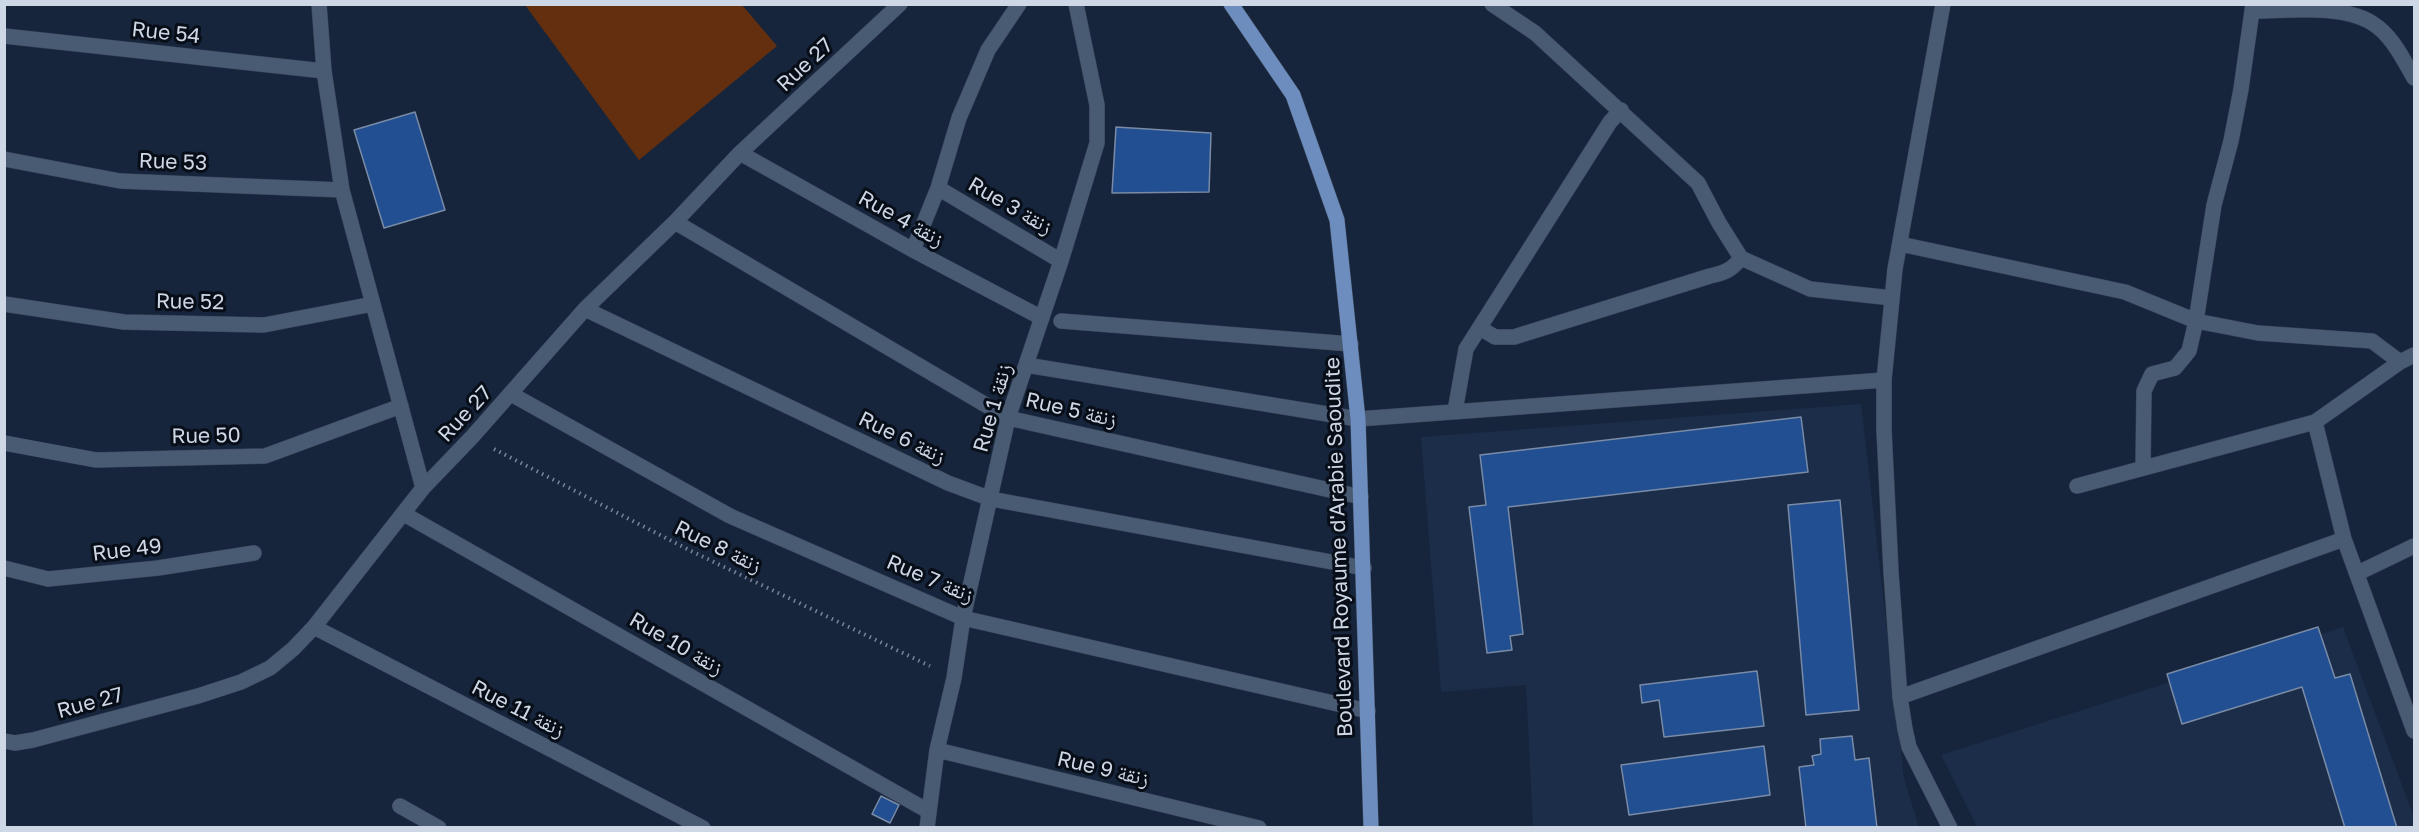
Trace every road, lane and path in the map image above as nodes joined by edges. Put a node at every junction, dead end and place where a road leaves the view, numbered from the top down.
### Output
1 (319, 4) edge
2 (900, 4) edge
3 (1019, 4) edge
4 (1077, 4) edge
5 (1231, 4) edge
6 (1492, 4) edge
7 (1943, 4) edge
8 (2253, 8) edge
9 (4, 36) edge
10 (324, 72) junction
11 (2415, 78) edge
12 (1620, 110) junction
13 (740, 153) junction
14 (4, 159) edge
15 (938, 188) junction
16 (342, 190) junction
17 (675, 222) junction
18 (1900, 243) junction
19 (913, 250) junction
20 (1741, 258) junction
21 (1061, 261) junction
22 (1892, 298) junction
23 (4, 304) edge
24 (373, 304) junction
25 (585, 309) junction
26 (1042, 318) junction
27 (1061, 321) dead end
28 (2196, 321) junction
29 (1480, 328) junction
30 (1351, 344) junction
31 (2415, 355) edge
32 (2400, 362) junction
33 (1026, 365) junction
34 (1884, 380) junction
35 (511, 394) junction
36 (401, 406) junction
37 (1455, 411) junction
38 (1008, 418) junction
39 (1358, 419) junction
40 (2315, 422) junction
41 (472, 437) junction
42 (4, 443) edge
43 (2143, 467) junction
44 (2077, 486) dead end
45 (423, 488) junction
46 (1361, 497) junction
47 (991, 499) junction
48 (404, 514) junction
49 (2344, 539) junction
50 (2415, 546) edge
51 (255, 553) dead end
52 (4, 568) edge
53 (1364, 568) junction
54 (2358, 573) junction
55 (963, 618) junction
56 (314, 627) junction
57 (954, 678) junction
58 (1900, 697) junction
59 (1368, 711) junction
60 (2415, 731) edge
61 (4, 741) edge
62 (937, 750) junction
63 (399, 806) dead end
64 (928, 811) junction
65 (439, 828) edge
66 (703, 828) edge
67 (927, 828) edge
68 (1259, 828) edge
69 (1371, 828) edge
70 (1950, 828) edge

1 - 10 street
2 - 13 street, Rue 27
3 - 15 street
4 - 21 street, Rue 1 زنقة
5 - 30 main road, Boulevard Royaume d'Arabie Saoudite
6 - 12 street
7 - 18 street
8 - 11 street
8 - 28 street
9 - 10 street, Rue 54
10 - 16 street
12 - 20 street
12 - 29 street
13 - 17 street, Rue 27
13 - 19 street, Rue 4 زنقة
14 - 16 street, Rue 53
15 - 19 street
15 - 21 street, Rue 3 زنقة
16 - 24 street
17 - 25 street, Rue 27
17 - 38 street, Rue 5 زنقة
18 - 22 street
18 - 28 street
19 - 26 street, Rue 4 زنقة
20 - 22 street
20 - 29 street
21 - 26 street, Rue 1 زنقة
22 - 34 street
23 - 24 street, Rue 52
24 - 36 street
25 - 35 street, Rue 27
25 - 47 street, Rue 6 زنقة
26 - 33 street, Rue 1 زنقة
27 - 30 street
28 - 32 street
28 - 43 street
29 - 37 street
30 - 39 main road, Boulevard Royaume d'Arabie Saoudite
31 - 32 street
32 - 40 street
33 - 38 street, Rue 1 زنقة
33 - 39 street
34 - 37 street
34 - 58 street
35 - 41 street, Rue 27
35 - 55 street, Rue 7 زنقة
36 - 42 street, Rue 50
36 - 45 street
37 - 39 street
38 - 46 street, Rue 5 زنقة
38 - 47 street, Rue 1 زنقة
39 - 46 main road, Boulevard Royaume d'Arabie Saoudite
40 - 43 street
40 - 49 street
41 - 45 street, Rue 27
41 - 57 path, Rue 8 زنقة
43 - 44 street
45 - 48 street, Rue 27
46 - 53 main road, Boulevard Royaume d'Arabie Saoudite
47 - 53 street, Rue 6 زنقة
47 - 55 street, Rue 1 زنقة
48 - 56 street, Rue 27
48 - 64 street, Rue 10 زنقة
49 - 54 street
49 - 58 street
50 - 54 street
51 - 52 street, Rue 49
53 - 59 main road, Boulevard Royaume d'Arabie Saoudite
54 - 60 street
55 - 57 street, Rue 1 زنقة
55 - 59 street, Rue 7 زنقة
56 - 61 street, Rue 27
56 - 66 street, Rue 11 زنقة
57 - 62 street, Rue 1 زنقة
58 - 70 street
59 - 69 main road, Boulevard Royaume d'Arabie Saoudite
62 - 64 street, Rue 1 زنقة
62 - 68 street, Rue 9 زنقة
63 - 65 street
64 - 67 street, Rue 1 زنقة

